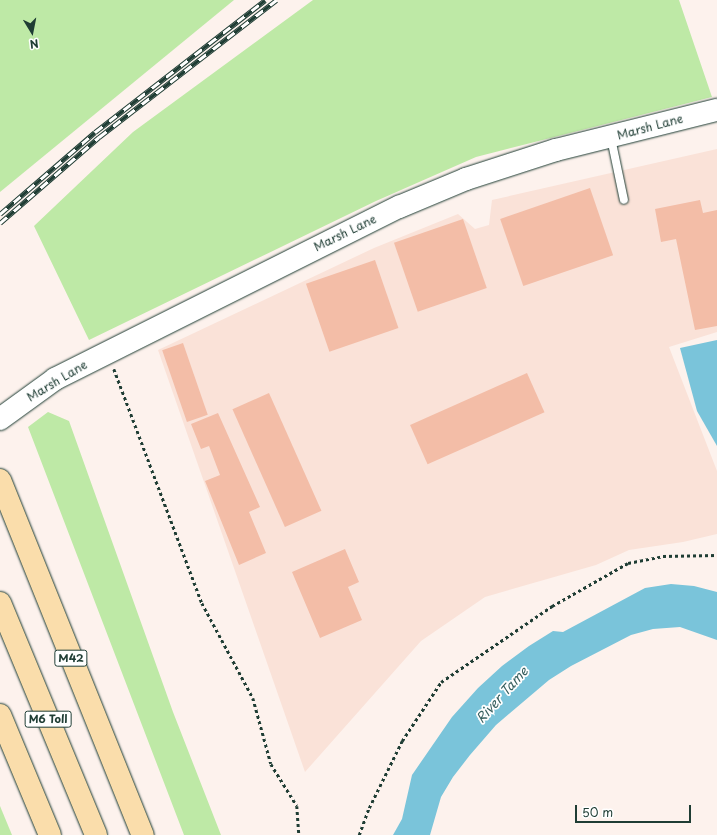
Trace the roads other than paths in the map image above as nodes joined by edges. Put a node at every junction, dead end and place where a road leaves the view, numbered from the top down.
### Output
1 (717, 110) edge
2 (610, 137) junction
3 (624, 200) dead end
4 (0, 419) edge
5 (0, 480) edge
6 (0, 603) edge
7 (0, 715) edge
8 (50, 835) edge
9 (96, 835) edge
10 (143, 835) edge

1 - 2 main road, Marsh Lane
2 - 3 lane
2 - 4 main road, Marsh Lane
5 - 10 highway, M42
6 - 9 highway, M6 Toll
7 - 8 highway

